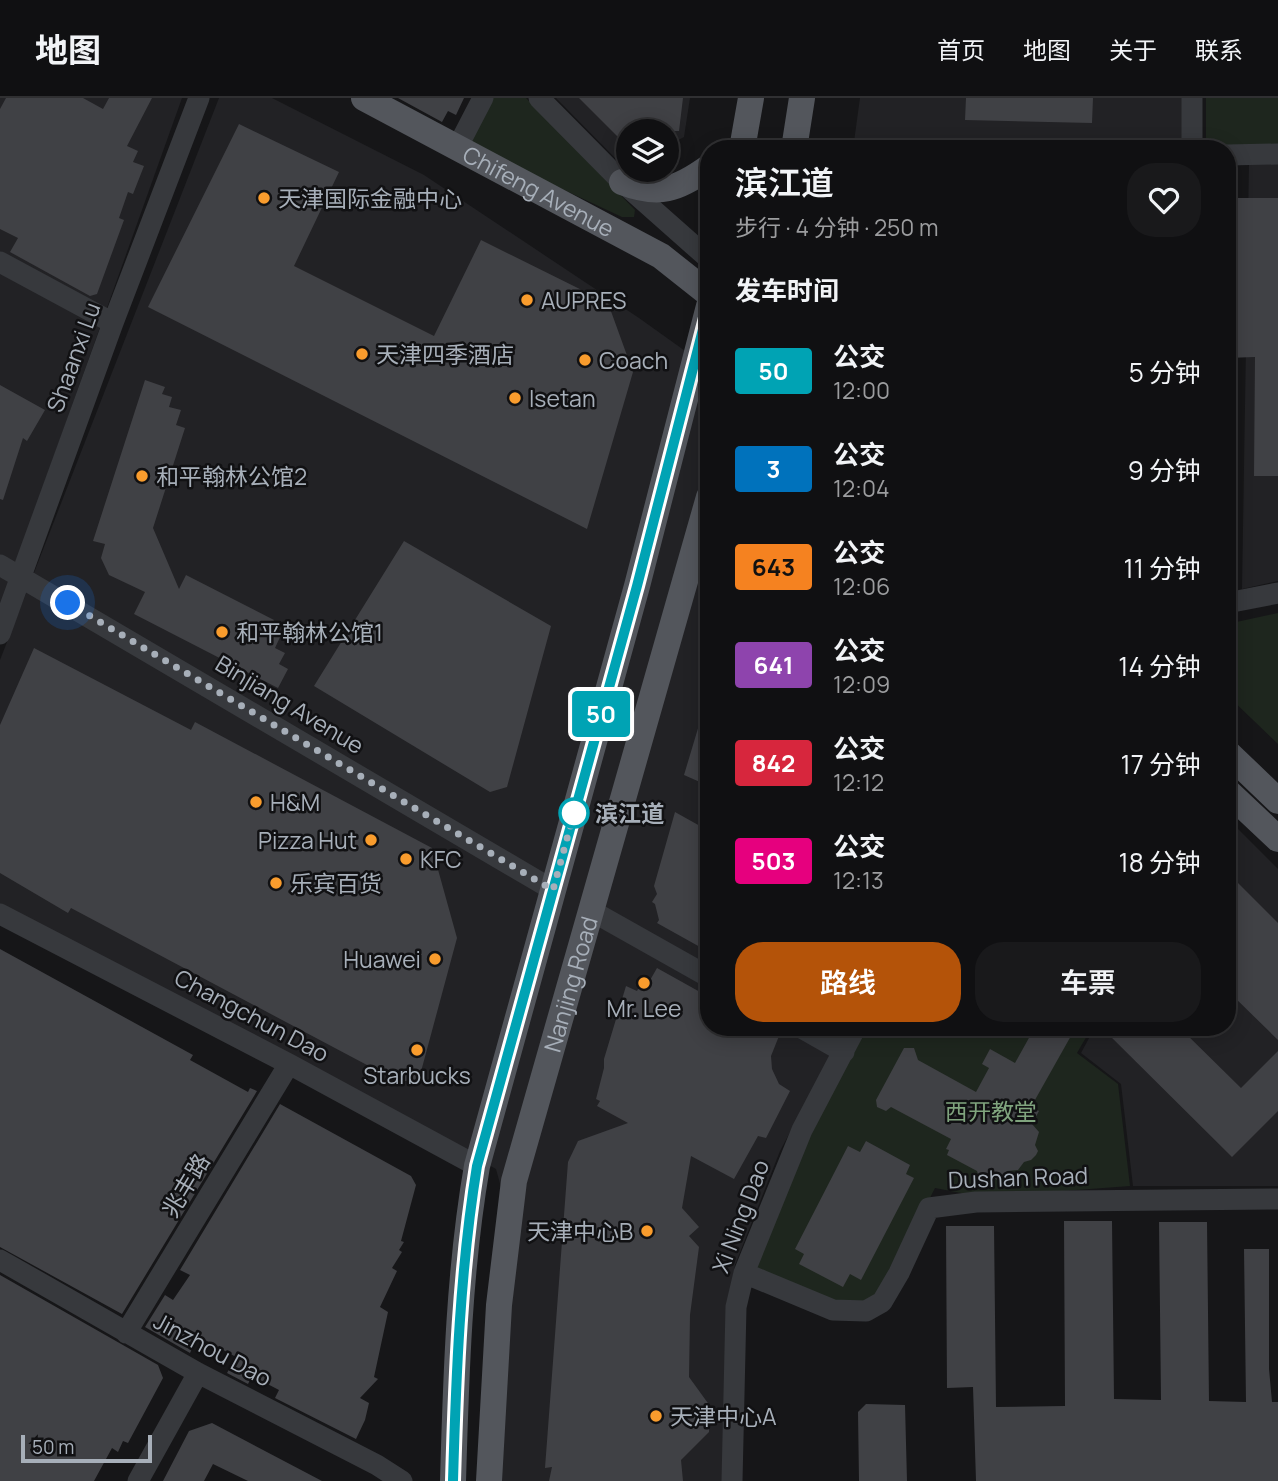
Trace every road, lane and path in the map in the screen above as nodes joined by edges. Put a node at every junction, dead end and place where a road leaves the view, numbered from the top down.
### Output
1 (199, 98) edge
2 (364, 98) edge
3 (483, 98) edge
4 (539, 98) edge
5 (802, 98) edge
6 (1192, 98) edge
7 (750, 105) edge
8 (732, 140) edge
9 (744, 140) edge
10 (795, 140) edge
11 (1192, 140) edge
12 (457, 148) junction
13 (1278, 154) edge
14 (1236, 155) edge
15 (700, 174) edge
16 (616, 176) edge
17 (622, 182) joint
18 (700, 251) edge
19 (0, 262) edge
20 (700, 287) edge
21 (113, 323) junction
22 (700, 341) edge
23 (700, 528) edge
24 (0, 565) edge
25 (22, 576) junction
26 (1278, 593) edge
27 (1236, 601) edge
28 (0, 634) edge
29 (1236, 761) edge
30 (1236, 799) edge
31 (1278, 801) edge
32 (1278, 839) edge
33 (553, 890) junction
34 (590, 910) junction
35 (0, 914) edge
36 (700, 972) edge
37 (816, 1036) edge
38 (852, 1036) edge
39 (844, 1052) junction
40 (289, 1064) junction
41 (477, 1166) junction
42 (1278, 1199) edge
43 (0, 1260) edge
44 (744, 1273) junction
45 (127, 1333) junction
46 (198, 1374) junction
47 (138, 1481) edge
48 (402, 1481) edge
49 (453, 1481) edge
50 (489, 1481) edge
51 (732, 1481) edge

1 - 21 street, Shaanxi Lu
2 - 12 main road, Chifeng Avenue
3 - 12 street
4 - 16 street
5 - 10 main road
6 - 11 street
7 - 8 main road
7 - 9 main road
12 - 20 main road, Chifeng Avenue
13 - 14 street
15 - 17 main road
17 - 18 street
19 - 21 street
21 - 25 street, Shaanxi Lu
22 - 33 main road, Nanjing Road
23 - 34 main road, Nanjing Road
24 - 25 street, Binjiang Avenue
25 - 28 street, Shaanxi Lu
25 - 33 street, Binjiang Avenue
26 - 27 street
29 - 31 main road
30 - 32 main road
33 - 41 main road, Nanjing Road
34 - 36 street
34 - 50 main road, Nanjing Road
35 - 40 street, Changchun Dao
37 - 39 street
38 - 39 street, Xi Ning Dao
39 - 44 street, Xi Ning Dao
40 - 41 street, Changchun Dao
40 - 45 street, 兆丰路
41 - 49 main road, Nanjing Road
42 - 44 street, Dushan Road
43 - 45 street, Jinzhou Dao
44 - 51 street, Xi Ning Dao
45 - 46 street, Jinzhou Dao
46 - 47 street
46 - 48 street, Jinzhou Dao

